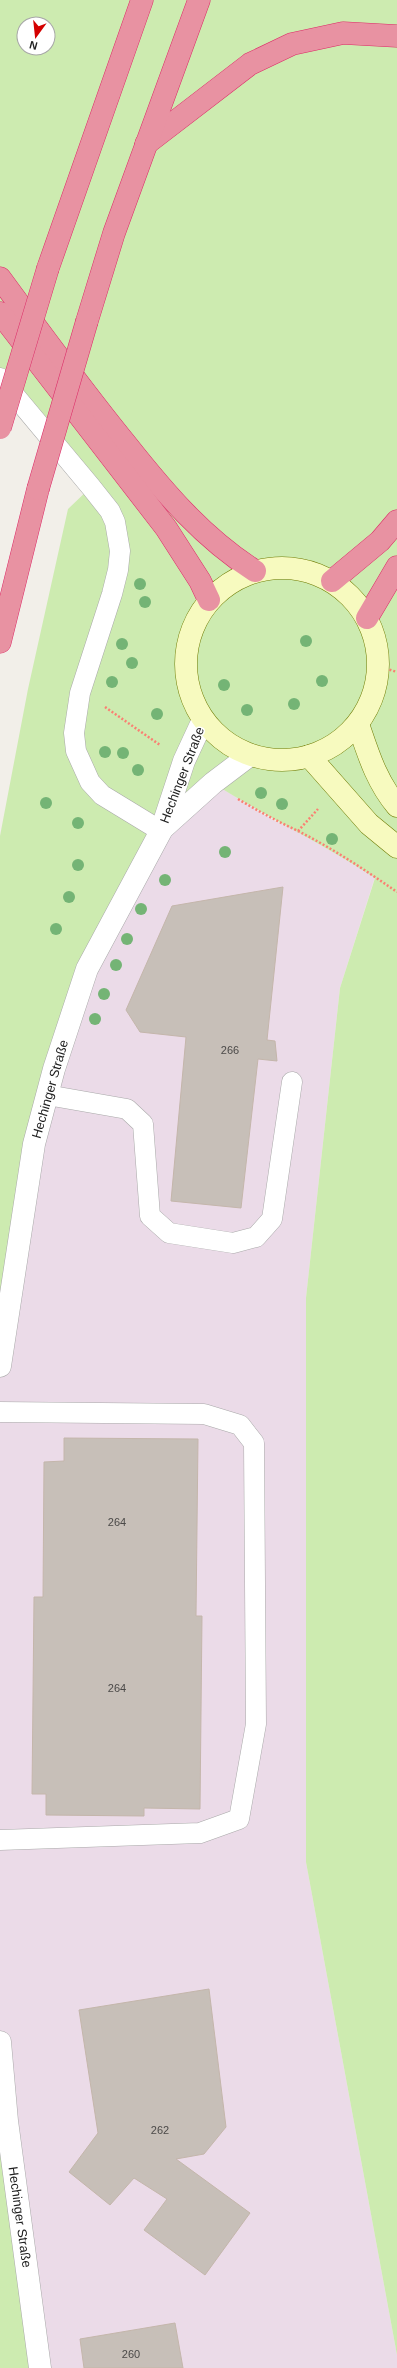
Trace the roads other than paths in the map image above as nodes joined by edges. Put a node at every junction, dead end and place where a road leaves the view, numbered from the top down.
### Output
1 (199, 0) edge
2 (142, 1) edge
3 (397, 36) edge
4 (146, 144) junction
5 (0, 278) edge
6 (0, 313) edge
7 (0, 378) edge
8 (0, 428) edge
9 (397, 521) edge
10 (397, 567) edge
11 (255, 571) junction
12 (332, 581) junction
13 (209, 600) junction
14 (367, 618) junction
15 (0, 642) edge
16 (388, 669) edge
17 (203, 720) junction
18 (358, 724) junction
19 (250, 755) junction
20 (309, 756) junction
21 (397, 806) edge
22 (161, 831) junction
23 (397, 847) edge
24 (292, 1082) dead end
25 (47, 1095) junction
26 (0, 1366) edge
27 (0, 1412) edge
28 (0, 1840) edge
29 (0, 2042) edge
30 (40, 2368) edge

1 - 4 highway
2 - 8 highway, bridge
3 - 4 highway
4 - 15 highway, bridge
5 - 11 highway
6 - 13 highway
7 - 22 lane
9 - 12 highway
10 - 14 highway
11 - 12 street
11 - 13 street
12 - 14 street
13 - 17 street
14 - 16 street
16 - 18 street
17 - 19 street
17 - 22 street, Hechinger Straße
18 - 20 street
18 - 21 street
19 - 20 street
19 - 22 street, Hechinger Straße
20 - 23 street
22 - 25 street, Hechinger Straße
24 - 25 lane
25 - 26 street, Hechinger Straße
27 - 28 lane
29 - 30 street, Hechinger Straße

